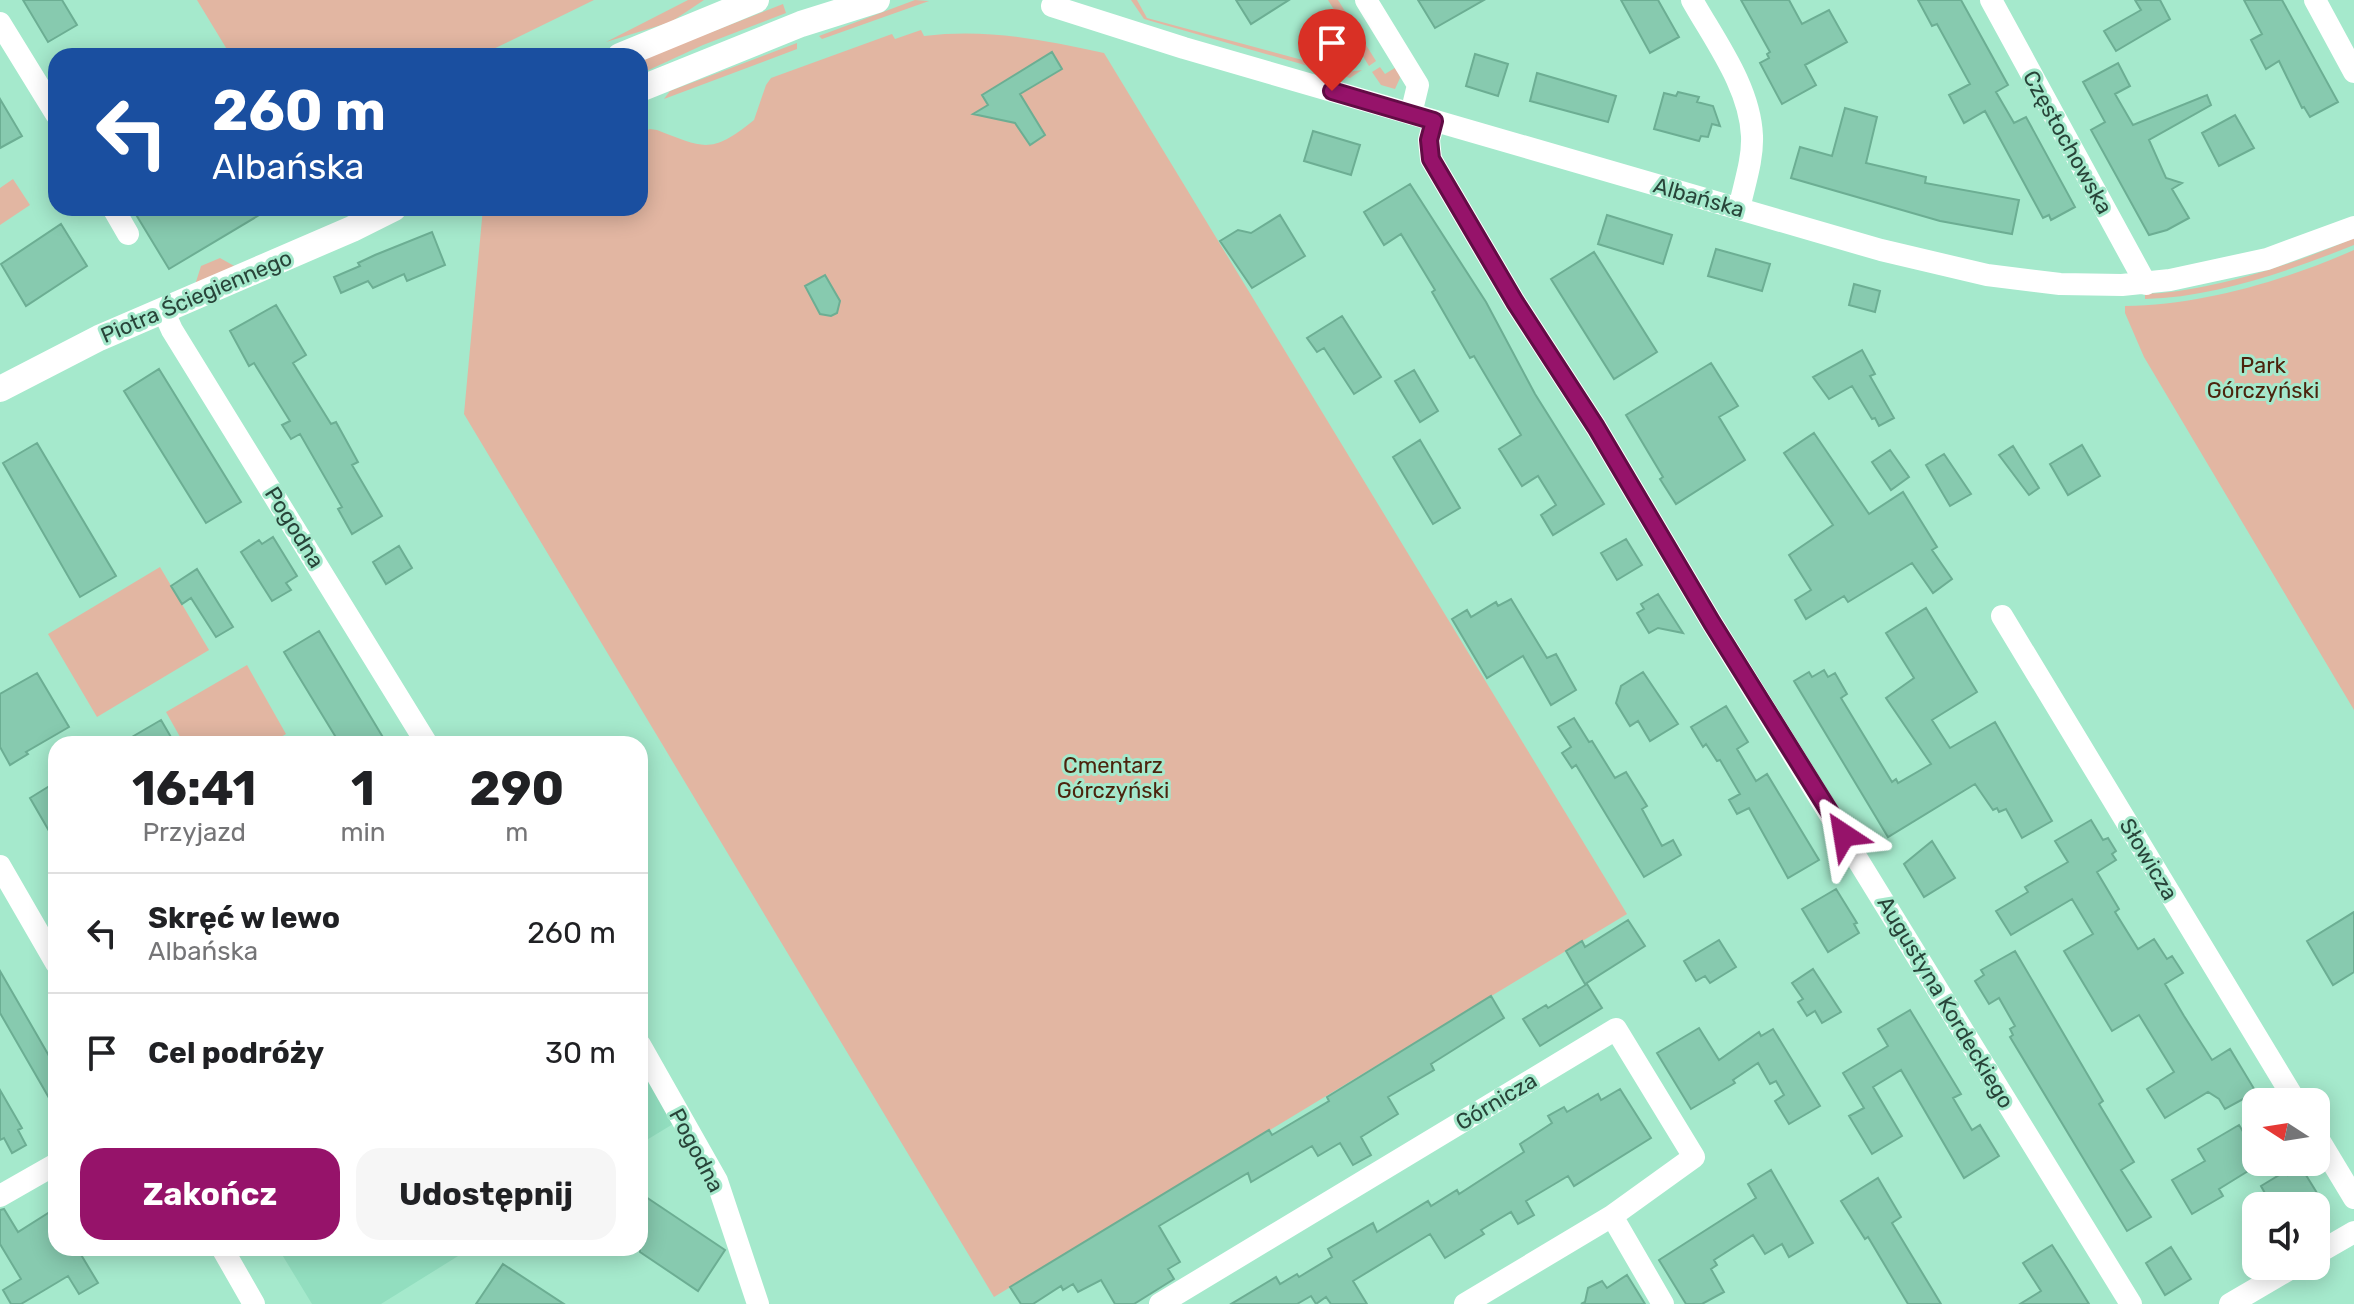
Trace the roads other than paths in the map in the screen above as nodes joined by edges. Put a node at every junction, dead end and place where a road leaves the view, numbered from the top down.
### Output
1 (722, 0) edge
2 (756, 0) edge
3 (831, 0) edge
4 (877, 0) edge
5 (1366, 0) edge
6 (1692, 0) edge
7 (1991, 0) edge
8 (2315, 0) edge
9 (1052, 6) dead end
10 (0, 23) edge
11 (801, 24) junction
12 (683, 30) junction
13 (639, 48) edge
14 (2354, 72) edge
15 (648, 86) edge
16 (48, 101) edge
17 (1411, 114) junction
18 (1434, 121) junction
19 (1739, 209) junction
20 (118, 216) edge
21 (378, 216) edge
22 (2354, 227) edge
23 (128, 234) dead end
24 (2146, 284) junction
25 (163, 310) junction
26 (0, 389) edge
27 (2002, 616) dead end
28 (422, 736) edge
29 (0, 866) edge
30 (48, 949) edge
31 (648, 1059) edge
32 (2288, 1088) edge
33 (2330, 1158) edge
34 (48, 1169) edge
35 (0, 1196) edge
36 (2354, 1198) edge
37 (1612, 1216) junction
38 (2354, 1232) edge
39 (2330, 1246) edge
40 (227, 1256) edge
41 (2271, 1280) edge
42 (254, 1304) edge
43 (758, 1304) edge
44 (1160, 1304) edge
45 (1465, 1304) edge
46 (1663, 1304) edge
47 (2131, 1304) edge
48 (2230, 1304) edge

1 - 12 street
2 - 12 street
3 - 11 street
4 - 11 street
5 - 17 street
6 - 19 street
7 - 24 street, Częstochowska
8 - 14 street
9 - 17 street, Albańska
10 - 16 street
11 - 15 street
12 - 13 street
17 - 18 street, Albańska
18 - 19 street, Albańska
18 - 47 street, Augustyna Kordeckiego
19 - 24 street, Albańska
20 - 23 street
21 - 25 street, Piotra Ściegiennego
22 - 24 street, Albańska
25 - 26 street, Piotra Ściegiennego
25 - 28 street, Pogodna
27 - 32 street, Słowicza
29 - 30 street
31 - 43 street, Pogodna
33 - 36 street
34 - 35 street
37 - 44 street, Górnicza
37 - 45 street, Górnicza
37 - 46 street
38 - 39 street
40 - 42 street
41 - 48 street

